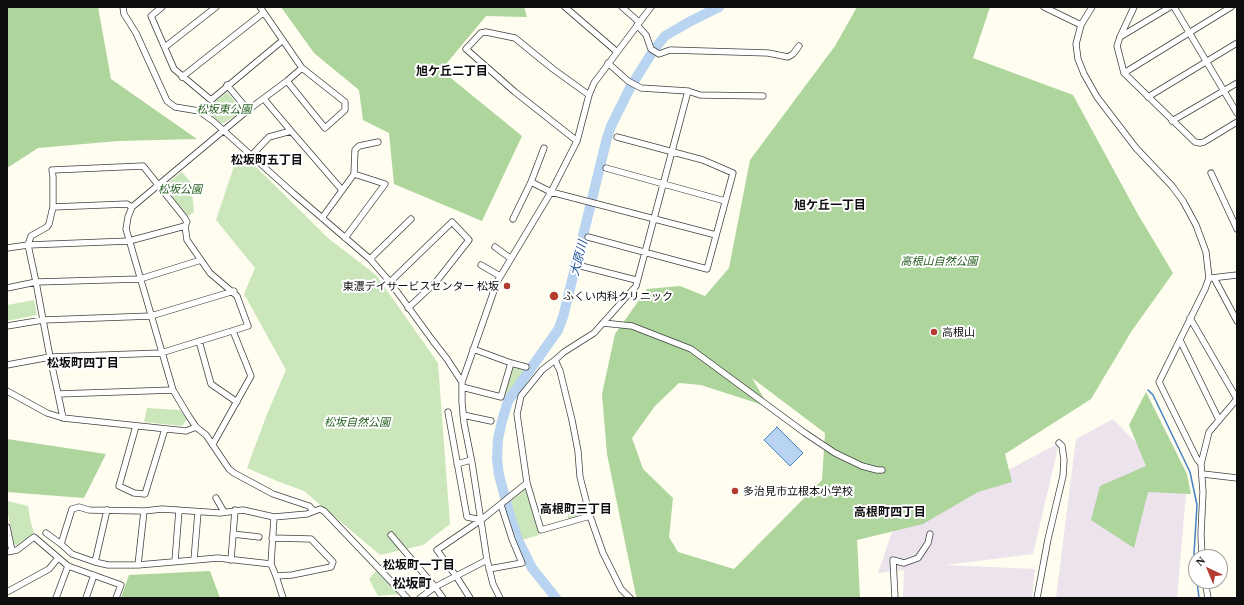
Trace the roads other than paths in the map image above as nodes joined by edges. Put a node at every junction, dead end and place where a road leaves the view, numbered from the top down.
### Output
1 (123, 7) edge
2 (162, 7) edge
3 (216, 7) edge
4 (260, 7) edge
5 (565, 7) edge
6 (622, 7) edge
7 (651, 7) edge
8 (1044, 7) edge
9 (1060, 7) edge
10 (1092, 7) edge
11 (1134, 7) edge
12 (1170, 7) edge
13 (1174, 7) edge
14 (1231, 7) edge
15 (263, 13) junction
16 (1057, 13) junction
17 (638, 24) junction
18 (1081, 25) junction
19 (1188, 33) junction
20 (1120, 37) junction
21 (283, 40) junction
22 (1237, 43) edge
23 (799, 46) dead end
24 (165, 47) junction
25 (616, 51) junction
26 (1206, 62) junction
27 (608, 63) junction
28 (302, 68) junction
29 (1124, 73) junction
30 (182, 77) junction
31 (287, 81) junction
32 (1237, 83) edge
33 (227, 85) junction
34 (688, 91) junction
35 (1224, 91) junction
36 (589, 95) junction
37 (763, 96) dead end
38 (1148, 97) junction
39 (264, 99) junction
40 (248, 110) junction
41 (1237, 113) edge
42 (1172, 121) junction
43 (1237, 122) edge
44 (223, 131) junction
45 (291, 131) junction
46 (617, 137) dead end
47 (577, 141) junction
48 (378, 142) dead end
49 (544, 148) dead end
50 (672, 152) junction
51 (251, 156) junction
52 (606, 168) dead end
53 (354, 174) junction
54 (1211, 174) dead end
55 (531, 182) junction
56 (664, 184) junction
57 (158, 185) junction
58 (342, 190) junction
59 (551, 192) junction
60 (725, 201) junction
61 (53, 207) junction
62 (132, 207) junction
63 (322, 218) junction
64 (513, 218) dead end
65 (653, 218) junction
66 (411, 219) dead end
67 (185, 226) junction
68 (1237, 229) edge
69 (716, 235) junction
70 (588, 237) dead end
71 (345, 238) junction
72 (129, 241) junction
73 (28, 245) junction
74 (494, 247) dead end
75 (7, 248) edge
76 (644, 253) junction
77 (510, 258) junction
78 (370, 259) junction
79 (201, 260) junction
80 (481, 265) dead end
81 (581, 266) dead end
82 (1237, 275) edge
83 (500, 276) junction
84 (1211, 278) junction
85 (140, 279) junction
86 (636, 280) junction
87 (36, 282) junction
88 (390, 282) junction
89 (7, 288) edge
90 (234, 292) junction
91 (408, 308) junction
92 (151, 316) junction
93 (1190, 318) junction
94 (43, 320) junction
95 (1237, 321) edge
96 (603, 323) junction
97 (7, 326) edge
98 (233, 332) junction
99 (1180, 340) junction
100 (199, 341) junction
101 (473, 349) junction
102 (161, 353) junction
103 (50, 357) junction
104 (555, 360) junction
105 (511, 362) junction
106 (7, 365) edge
107 (526, 367) dead end
108 (462, 384) junction
109 (172, 390) junction
110 (7, 391) edge
111 (58, 394) junction
112 (1237, 399) edge
113 (237, 402) junction
114 (448, 412) dead end
115 (463, 415) junction
116 (64, 418) junction
117 (1219, 420) junction
118 (491, 422) dead end
119 (136, 426) junction
120 (196, 427) junction
121 (165, 429) junction
122 (1059, 443) dead end
123 (213, 444) junction
124 (471, 460) junction
125 (457, 464) junction
126 (1202, 464) junction
127 (882, 470) dead end
128 (1203, 474) junction
129 (1237, 478) edge
130 (527, 483) junction
131 (216, 498) dead end
132 (501, 505) junction
133 (107, 510) junction
134 (179, 510) junction
135 (235, 510) junction
136 (144, 511) junction
137 (314, 511) junction
138 (198, 512) junction
139 (224, 512) junction
140 (590, 516) junction
141 (274, 517) junction
142 (481, 520) junction
143 (7, 527) edge
144 (46, 533) dead end
145 (233, 534) junction
146 (930, 534) dead end
147 (391, 535) dead end
148 (259, 537) dead end
149 (272, 538) junction
150 (61, 544) junction
151 (1201, 549) edge
152 (10, 552) edge
153 (58, 558) junction
154 (194, 560) junction
155 (231, 560) junction
156 (487, 560) junction
157 (175, 561) junction
158 (95, 562) junction
159 (270, 564) junction
160 (138, 565) junction
161 (68, 566) junction
162 (489, 569) junction
163 (94, 575) junction
164 (276, 576) junction
165 (456, 576) junction
166 (435, 587) junction
167 (7, 592) edge
168 (56, 598) edge
169 (86, 598) edge
170 (116, 598) edge
171 (283, 598) edge
172 (407, 598) edge
173 (420, 598) edge
174 (443, 598) edge
175 (470, 598) edge
176 (500, 598) edge
177 (630, 598) edge
178 (895, 598) edge
179 (1037, 598) edge

1 - 44 street
2 - 24 street
3 - 24 street
4 - 15 street
5 - 25 street
6 - 17 street
7 - 17 street
8 - 16 street
9 - 16 street
10 - 18 street
11 - 20 street
12 - 20 street
13 - 19 street
14 - 19 street
15 - 21 street
15 - 30 street
16 - 18 street
17 - 23 street
17 - 25 street
18 - 84 street
19 - 26 street
19 - 29 street
20 - 29 street
21 - 28 street
21 - 33 street
22 - 26 street
24 - 30 street
25 - 27 street
26 - 35 street
26 - 38 street
27 - 34 street
27 - 36 street
28 - 31 street
28 - 31 street
29 - 38 street
30 - 33 street
31 - 39 street
32 - 35 street
33 - 40 street
34 - 37 street
34 - 50 street
35 - 41 street
35 - 42 street
36 - 47 street
36 - 47 street
38 - 42 street
39 - 40 street
39 - 45 street
40 - 44 street
42 - 43 street
44 - 51 street
44 - 57 street
45 - 51 street
45 - 58 street
46 - 50 street
47 - 59 street
48 - 53 street
49 - 55 street
50 - 56 street
50 - 60 street
51 - 63 street
52 - 56 street
53 - 58 street
53 - 71 street
54 - 68 street
55 - 59 street
55 - 64 street
56 - 60 street
56 - 65 street
57 - 61 street
57 - 62 street
57 - 67 street
58 - 63 street
59 - 65 street
59 - 77 street
60 - 69 street
61 - 62 street
61 - 73 street
62 - 72 street
63 - 71 street
65 - 69 street
65 - 76 street
66 - 78 street
67 - 72 street
67 - 79 street
69 - 76 street
70 - 76 street
71 - 78 street
72 - 73 street
72 - 85 street
73 - 75 street
73 - 87 street
74 - 77 street
76 - 86 street
77 - 83 street
78 - 88 street
79 - 85 street
79 - 90 street
80 - 83 street
81 - 86 street
82 - 84 street
83 - 101 street
84 - 93 street
84 - 95 street
85 - 87 street
85 - 92 street
86 - 96 street
87 - 89 street
87 - 94 street
88 - 91 street
88 - 91 street
90 - 92 street
90 - 98 street
91 - 108 street
92 - 94 street
92 - 102 street
93 - 99 street
93 - 112 street
94 - 97 street
94 - 103 street
96 - 104 street
96 - 127 street
98 - 100 street
98 - 113 street
99 - 117 street
99 - 126 street
100 - 102 street
100 - 113 street
101 - 105 street
101 - 108 street
102 - 103 street
102 - 109 street
103 - 106 street
103 - 111 street
104 - 130 street
104 - 140 street
105 - 107 street
105 - 108 street
108 - 115 street
109 - 111 street
109 - 120 street
110 - 116 street
111 - 116 street
112 - 117 street
113 - 123 street
114 - 125 street
115 - 118 street
115 - 124 street
116 - 119 street
117 - 126 street
119 - 121 street
119 - 121 street
120 - 121 street
120 - 123 street
122 - 179 street
123 - 137 street
124 - 125 street
124 - 142 street
125 - 142 street
126 - 128 street
128 - 129 street
128 - 151 street
130 - 132 street
130 - 140 street
131 - 139 street
132 - 142 street
132 - 162 street
133 - 136 street
133 - 150 street
133 - 158 street
134 - 136 street
134 - 138 street
134 - 157 street
135 - 139 street
135 - 141 street
135 - 145 street
136 - 160 street
137 - 141 street
137 - 172 street
138 - 139 street
138 - 154 street
140 - 177 street
141 - 149 street
142 - 156 street
142 - 165 street
143 - 152 street
144 - 150 street
145 - 148 street
145 - 155 street
146 - 178 street
147 - 166 street
149 - 159 street
149 - 164 street
150 - 158 street
152 - 153 street
153 - 161 street
153 - 167 street
154 - 155 street
154 - 157 street
155 - 159 street
156 - 162 street
156 - 165 street
157 - 160 street
158 - 160 street
159 - 164 street
161 - 163 street
161 - 168 street
162 - 176 street
163 - 169 street
163 - 170 street
164 - 171 street
165 - 166 street
165 - 175 street
166 - 173 street
166 - 174 street

